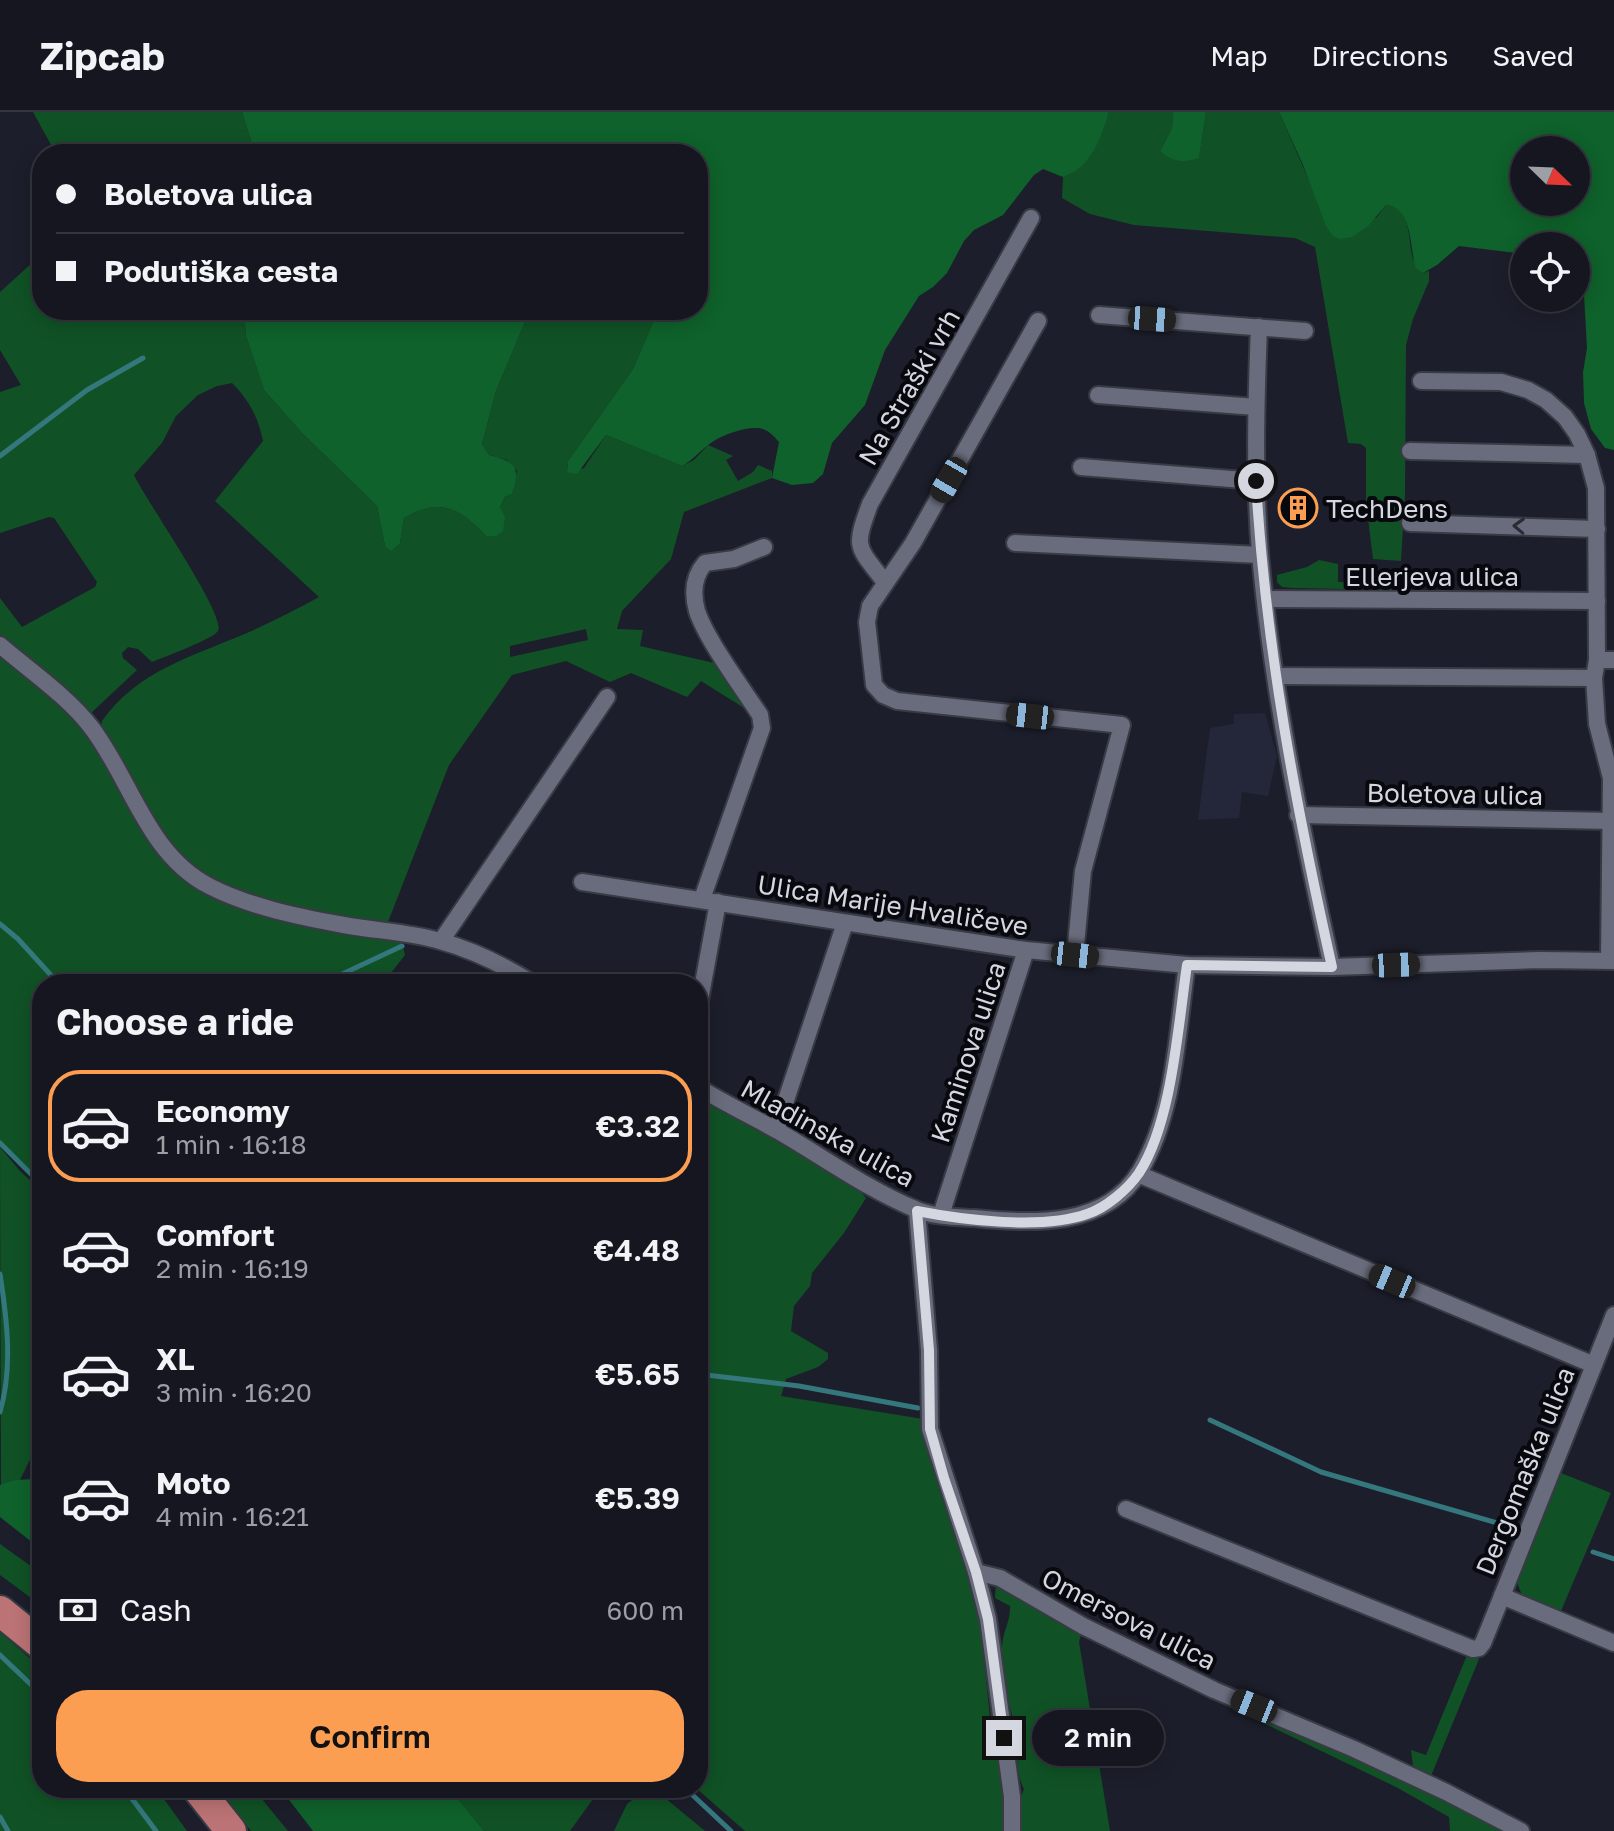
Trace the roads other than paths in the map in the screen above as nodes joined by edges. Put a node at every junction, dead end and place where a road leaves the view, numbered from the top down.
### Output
1 (1031, 218) dead end
2 (1099, 315) dead end
3 (1038, 321) dead end
4 (1259, 327) junction
5 (1305, 331) dead end
6 (1421, 381) dead end
7 (1098, 395) dead end
8 (1256, 407) junction
9 (1410, 451) dead end
10 (1587, 455) junction
11 (1081, 467) dead end
12 (1256, 481) junction
13 (1410, 523) dead end
14 (1597, 529) junction
15 (1015, 543) dead end
16 (764, 547) dead end
17 (1260, 555) junction
18 (884, 581) junction
19 (1266, 599) junction
20 (1597, 601) junction
21 (0, 645) edge
22 (1606, 660) edge
23 (1276, 676) junction
24 (1594, 678) junction
25 (607, 697) dead end
26 (1612, 778) edge
27 (1298, 815) junction
28 (1611, 821) junction
29 (582, 882) dead end
30 (710, 901) junction
31 (845, 923) junction
32 (441, 941) junction
33 (1026, 950) junction
34 (1075, 955) junction
35 (1611, 960) edge
36 (1187, 965) junction
37 (1332, 967) junction
38 (515, 974) edge
39 (702, 974) edge
40 (708, 1093) edge
41 (776, 1130) junction
42 (1138, 1174) junction
43 (917, 1211) junction
44 (941, 1215) junction
45 (1614, 1315) edge
46 (1594, 1365) junction
47 (1126, 1509) dead end
48 (976, 1572) junction
49 (1502, 1596) junction
50 (0, 1611) edge
51 (32, 1637) edge
52 (1614, 1643) edge
53 (184, 1798) edge
54 (205, 1798) edge
55 (208, 1831) edge
56 (231, 1831) edge
57 (1012, 1831) edge
58 (1521, 1831) edge

1 - 18 street, Na Straški vrh
2 - 4 street
3 - 18 street
4 - 5 street
4 - 8 street
6 - 10 street
7 - 8 street
8 - 12 street
9 - 10 street
10 - 14 street
11 - 12 street
12 - 17 street
14 -> 13 street, Ellerjeva ulica
14 - 20 street
15 - 17 street
16 - 30 street
17 - 19 street
18 - 34 street
19 - 20 street, Ellerjeva ulica
19 - 23 street
20 - 22 street
21 - 32 street
22 - 24 street
23 - 24 street
23 - 27 street
24 - 26 street
25 - 32 street
26 - 28 street
27 - 28 street, Boletova ulica
27 - 37 street
28 - 35 street
29 - 30 street, Ulica Marije Hvaličeve
30 - 31 street, Ulica Marije Hvaličeve
30 - 39 street, Ulica Marije Hvaličeve
31 - 33 street, Ulica Marije Hvaličeve
31 - 41 street
32 - 38 street
33 - 34 street, Ulica Marije Hvaličeve
33 - 44 street, Kaminova ulica
34 - 36 street, Ulica Marije Hvaličeve
35 - 37 street, Ulica Marije Hvaličeve
36 - 37 street, Ulica Marije Hvaličeve
36 - 42 street, Mladinska ulica
40 - 41 street, Mladinska ulica
41 - 43 street, Mladinska ulica
42 - 44 street, Mladinska ulica
42 - 46 street, Dergomaška ulica
43 - 44 street, Mladinska ulica
43 - 48 street
45 - 46 street, Dergomaška ulica
46 - 49 street, Dergomaška ulica
47 - 49 street
48 - 57 street
48 - 58 street, Omersova ulica
49 - 52 street
50 - 51 highway
53 - 55 highway
54 - 56 highway

